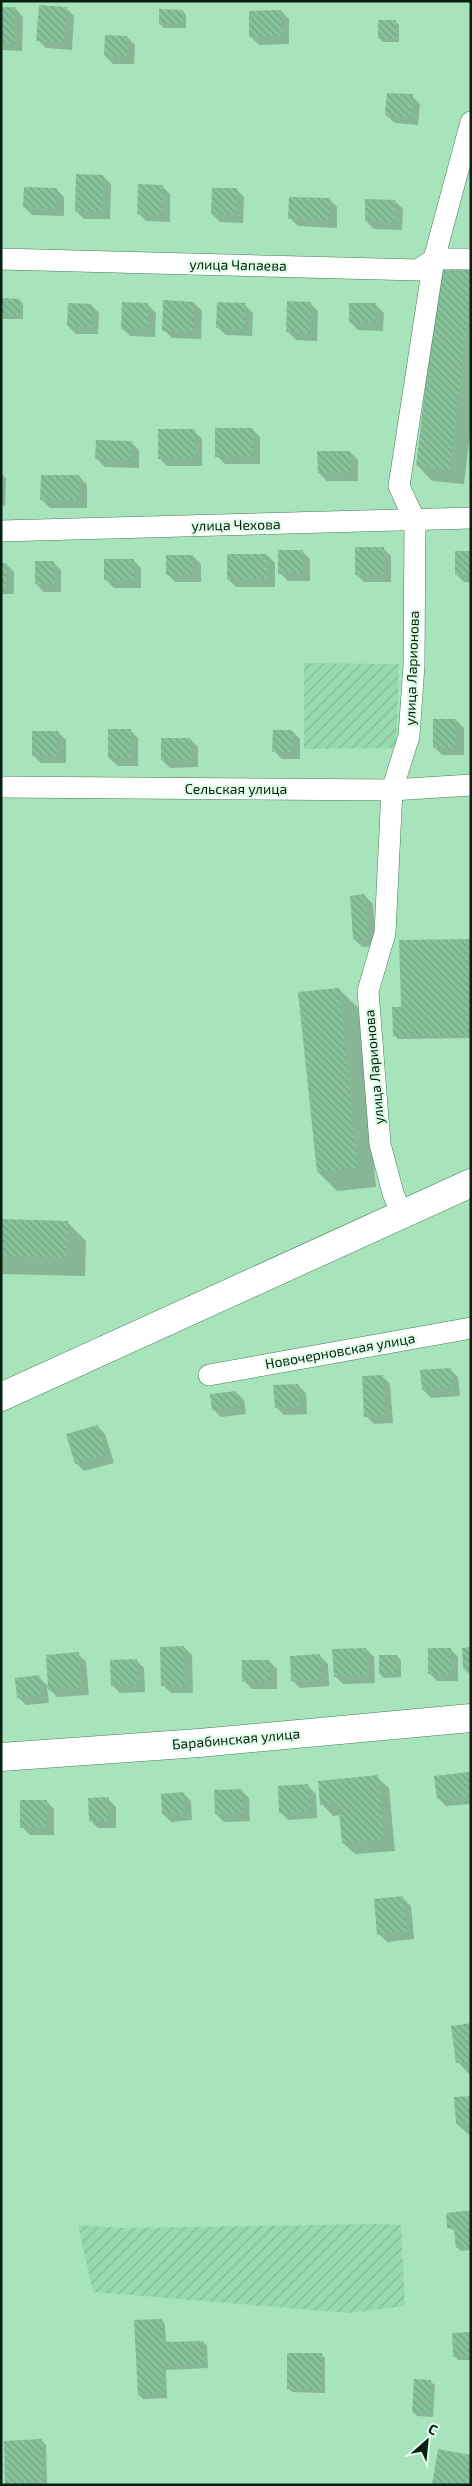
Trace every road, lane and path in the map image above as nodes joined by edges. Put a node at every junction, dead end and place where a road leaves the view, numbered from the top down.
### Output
1 (471, 122) edge
2 (471, 258) edge
3 (434, 259) junction
4 (1, 260) edge
5 (471, 518) edge
6 (415, 521) junction
7 (1, 531) edge
8 (471, 785) edge
9 (1, 787) edge
10 (392, 790) junction
11 (471, 1183) edge
12 (402, 1215) junction
13 (471, 1328) edge
14 (209, 1375) dead end
15 (1, 1397) edge
16 (471, 1718) edge
17 (1, 1757) edge

1 - 3 street, улица Ларионова
2 - 3 street, улица Чапаева
3 - 4 street, улица Чапаева
3 - 6 street, улица Ларионова
5 - 6 street, улица Чехова
6 - 7 street, улица Чехова
6 - 10 street, улица Ларионова
8 - 10 street, Сельская улица
9 - 10 street, Сельская улица
10 - 12 street, улица Ларионова
11 - 12 main road
12 - 15 main road
13 - 14 street, Новочерновская улица
16 - 17 main road, Барабинская улица

